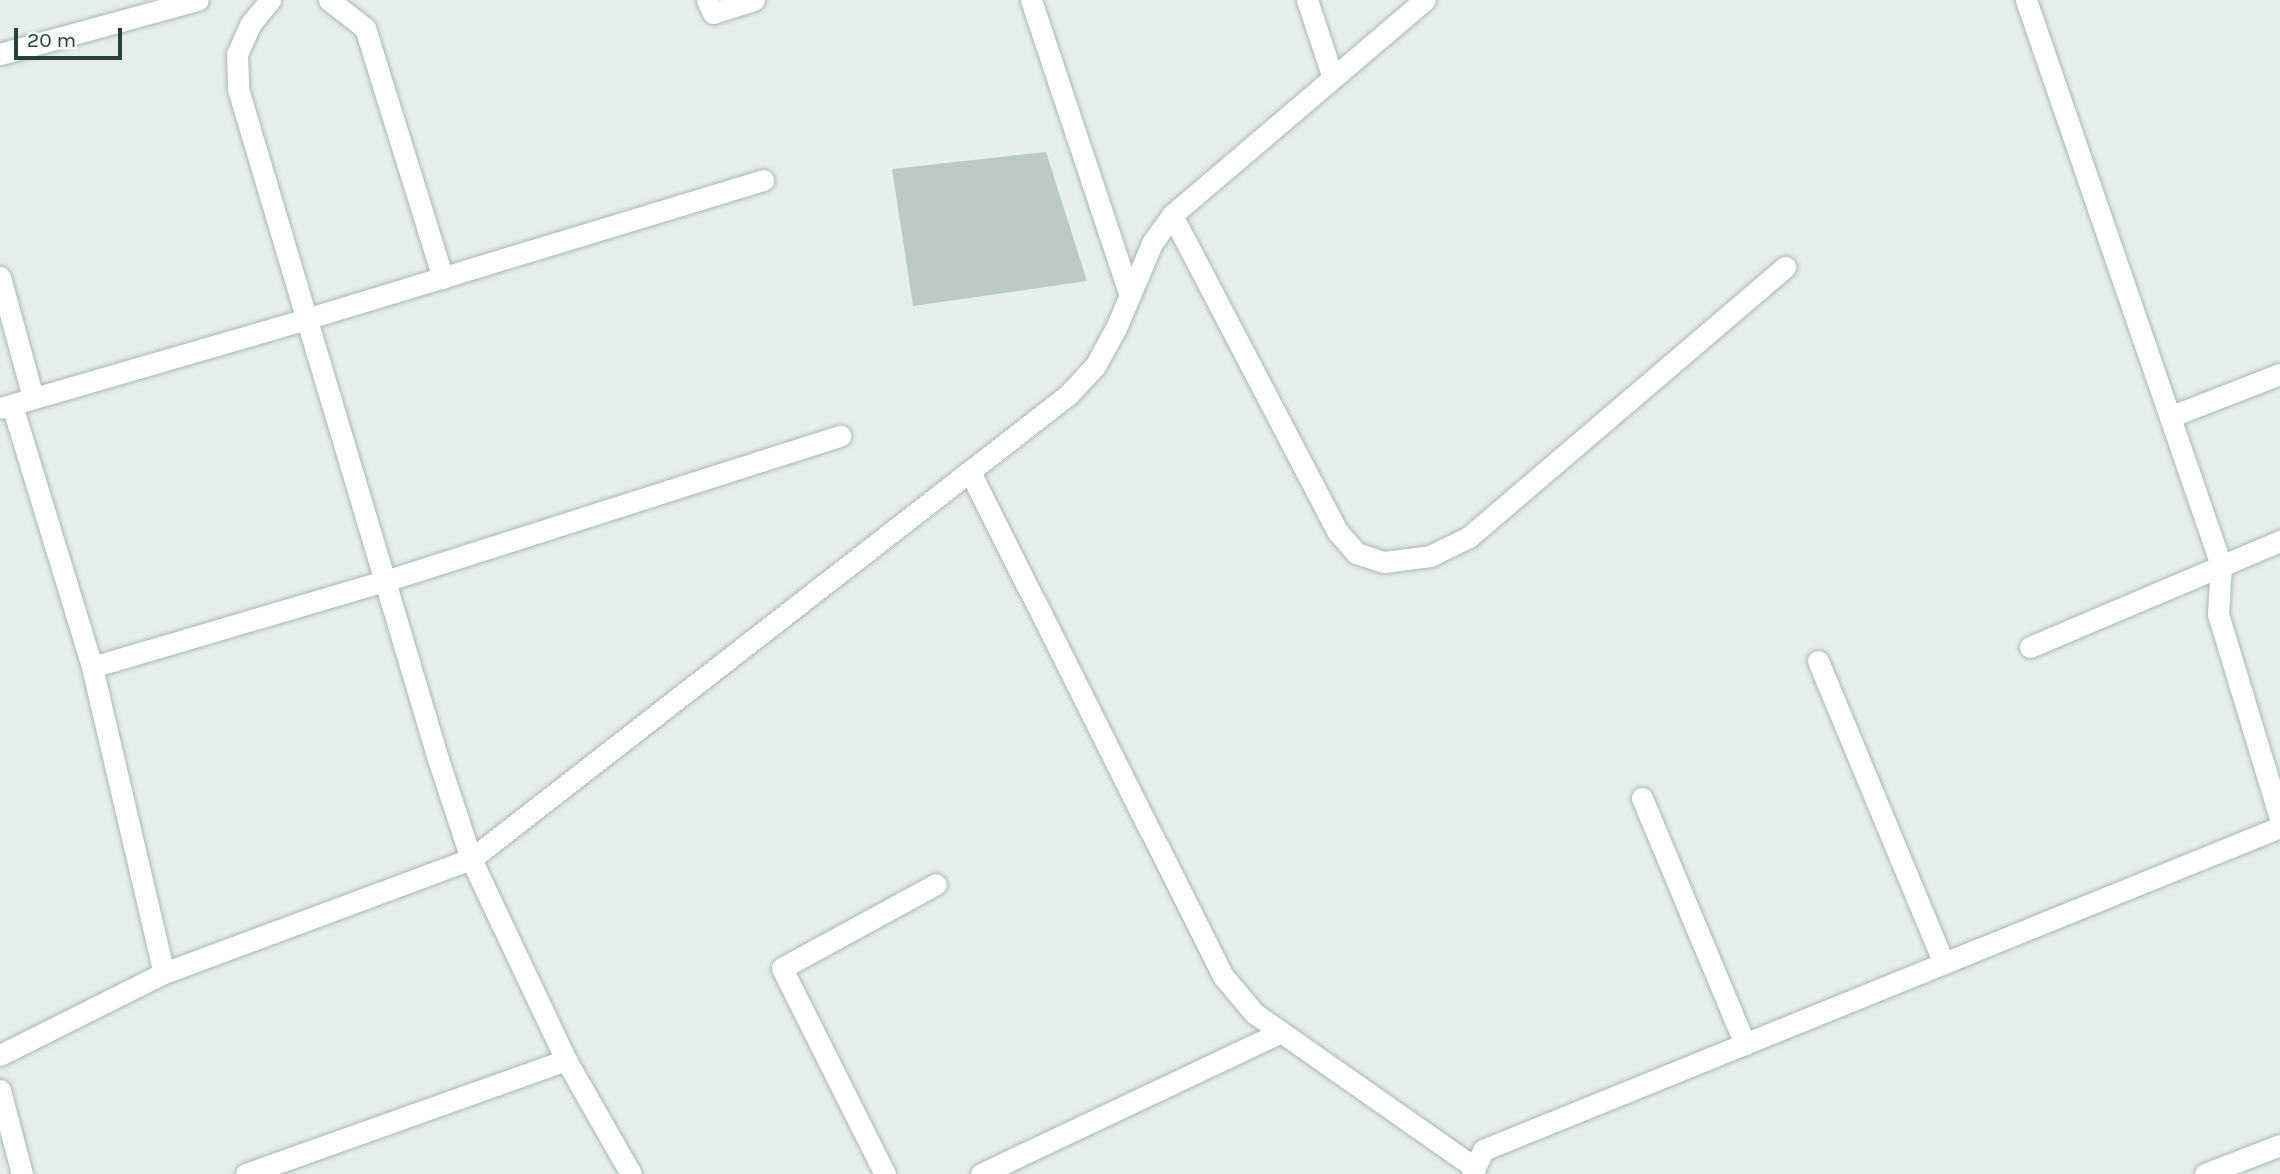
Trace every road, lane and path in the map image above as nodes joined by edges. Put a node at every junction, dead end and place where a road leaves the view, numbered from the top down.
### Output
1 (198, 0) edge
2 (270, 0) edge
3 (328, 0) edge
4 (707, 0) edge
5 (754, 0) edge
6 (1031, 0) edge
7 (1307, 0) edge
8 (1425, 0) edge
9 (2026, 0) edge
10 (0, 54) edge
11 (1333, 78) junction
12 (762, 180) dead end
13 (1172, 215) junction
14 (1785, 267) dead end
15 (0, 277) edge
16 (443, 278) junction
17 (1130, 296) junction
18 (306, 319) junction
19 (2280, 374) edge
20 (33, 398) junction
21 (6, 406) edge
22 (2172, 416) junction
23 (840, 436) dead end
24 (970, 472) junction
25 (2280, 541) edge
26 (2221, 565) junction
27 (385, 581) junction
28 (2030, 647) dead end
29 (1818, 661) dead end
30 (92, 667) junction
31 (1642, 798) dead end
32 (2280, 818) edge
33 (2280, 827) edge
34 (471, 859) junction
35 (936, 884) dead end
36 (1944, 963) junction
37 (164, 973) junction
38 (1281, 1032) junction
39 (1745, 1044) junction
40 (0, 1055) edge
41 (566, 1060) junction
42 (0, 1090) edge
43 (2280, 1145) edge
44 (1474, 1171) edge
45 (22, 1174) edge
46 (246, 1174) edge
47 (631, 1174) edge
48 (885, 1174) edge
49 (981, 1174) edge
50 (2206, 1174) edge

1 - 10 street
2 - 18 street
3 - 16 street
4 - 5 street
6 - 17 street
7 - 11 street
8 - 11 street
9 - 22 street
11 - 13 street
12 - 16 street
13 - 14 street
13 - 17 street
15 - 20 street
16 - 18 street
17 - 24 street
18 - 20 street
18 - 27 street
19 - 22 street
20 - 21 street
21 - 30 street
22 - 26 street
23 - 27 street
24 - 34 street
24 - 38 street
25 - 26 street
26 - 28 street
26 - 32 street
27 - 30 street
27 - 34 street
29 - 36 street
30 - 37 street
31 - 39 street
33 - 36 street
34 - 37 street
34 - 41 street
35 - 48 street
36 - 39 street
37 - 40 street
38 - 44 street
38 - 49 street
39 - 44 street
41 - 46 street
41 - 47 street
42 - 45 street
43 - 50 street

